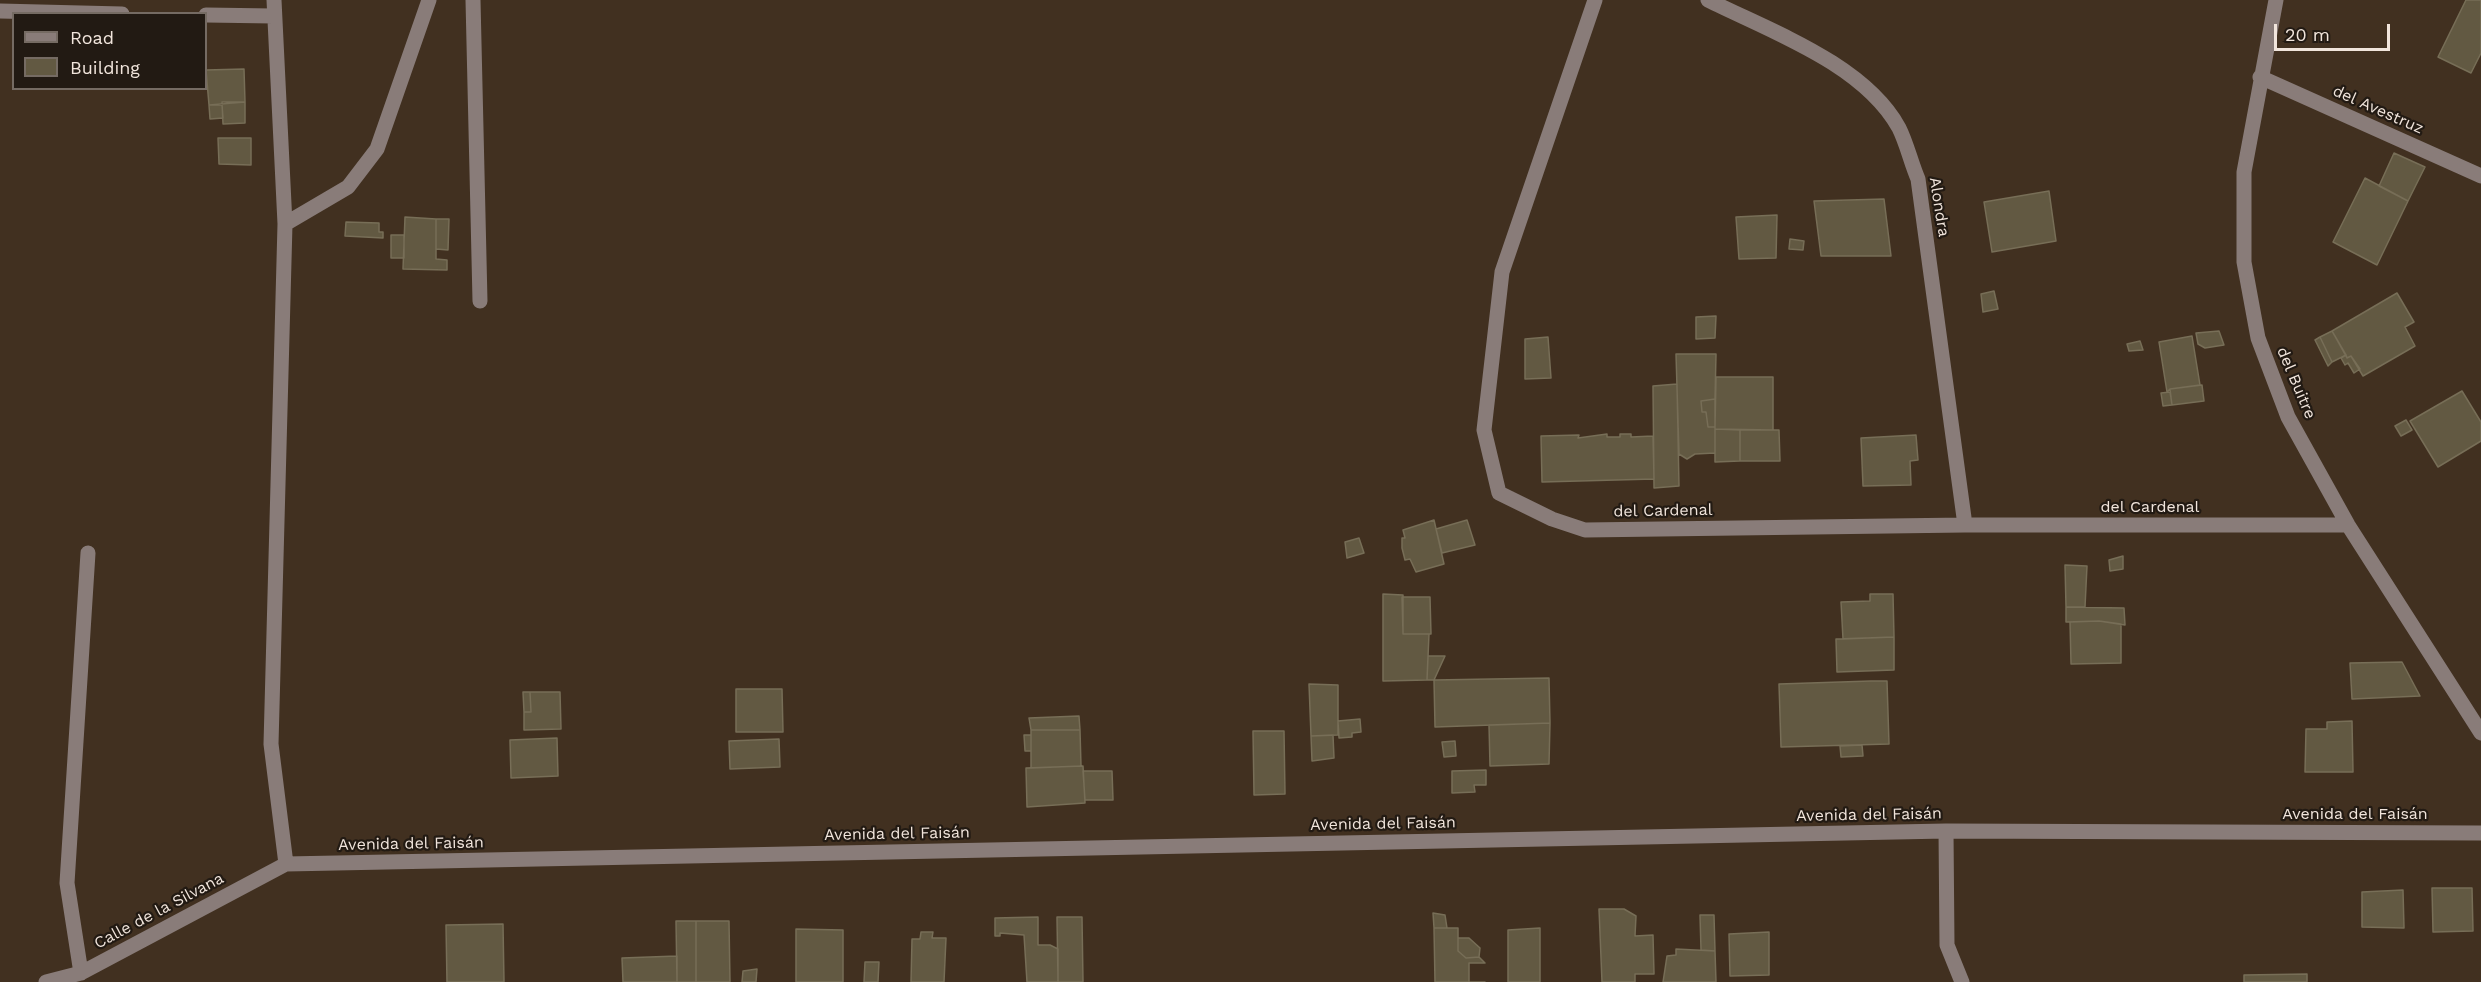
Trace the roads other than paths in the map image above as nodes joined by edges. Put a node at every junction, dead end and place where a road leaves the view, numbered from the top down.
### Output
1 (274, 0) edge
2 (429, 0) edge
3 (473, 0) edge
4 (1595, 0) edge
5 (1708, 0) edge
6 (2276, 0) edge
7 (0, 11) edge
8 (41, 12) edge
9 (207, 15) edge
10 (273, 16) junction
11 (2260, 77) junction
12 (2481, 176) edge
13 (285, 224) junction
14 (480, 301) dead end
15 (1965, 525) junction
16 (2348, 525) junction
17 (88, 553) dead end
18 (2481, 733) edge
19 (1946, 831) junction
20 (2481, 832) edge
21 (286, 864) junction
22 (81, 973) junction
23 (46, 982) edge
24 (1962, 982) edge

1 - 10 street
2 - 13 street
3 - 14 street
4 - 15 street, del Cardenal
5 - 15 street, Alondra
6 - 11 street, del Buitre
7 - 8 street
9 - 10 street
10 - 13 street
11 - 12 street, del Avestruz
11 - 16 street, del Buitre
13 - 21 street
15 - 16 street, del Cardenal
16 - 18 street, del Buitre
17 - 22 street
19 - 20 street, Avenida del Faisán
19 - 21 street, Avenida del Faisán
19 - 24 street
21 - 22 street, Calle de la Silvana
22 - 23 street, Calle de la Silvana

